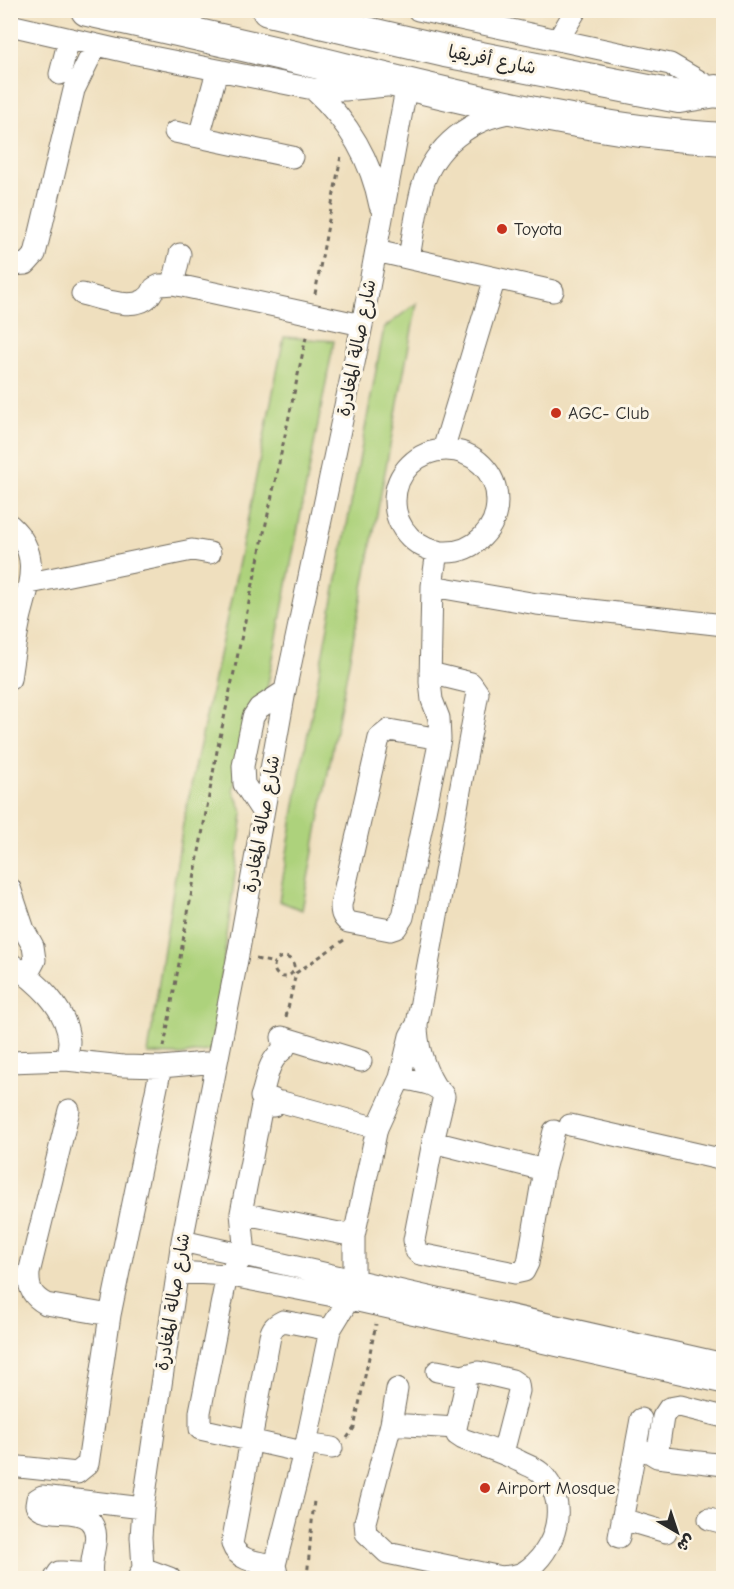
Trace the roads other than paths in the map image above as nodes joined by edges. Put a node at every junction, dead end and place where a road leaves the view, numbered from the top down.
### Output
1 (87, 10) edge
2 (268, 10) edge
3 (418, 10) edge
4 (576, 10) edge
5 (456, 15) edge
6 (10, 25) edge
7 (69, 39) junction
8 (558, 40) junction
9 (416, 44) junction
10 (96, 45) junction
11 (217, 71) junction
12 (60, 74) dead end
13 (407, 84) junction
14 (314, 89) junction
15 (720, 92) edge
16 (521, 111) junction
17 (175, 132) dead end
18 (199, 137) junction
19 (723, 139) edge
20 (291, 158) dead end
21 (382, 216) junction
22 (376, 251) junction
23 (180, 254) dead end
24 (409, 258) junction
25 (11, 270) edge
26 (495, 278) junction
27 (173, 284) junction
28 (553, 291) dead end
29 (82, 294) dead end
30 (362, 325) junction
31 (443, 450) junction
32 (10, 525) edge
33 (437, 551) junction
34 (210, 553) dead end
35 (30, 583) junction
36 (432, 586) junction
37 (16, 612) edge
38 (723, 625) edge
39 (11, 672) edge
40 (430, 673) junction
41 (285, 691) junction
42 (440, 739) junction
43 (263, 813) junction
44 (10, 888) edge
45 (19, 969) edge
46 (417, 1024) junction
47 (66, 1059) junction
48 (361, 1061) dead end
49 (10, 1062) edge
50 (217, 1062) junction
51 (161, 1067) junction
52 (400, 1078) junction
53 (435, 1086) junction
54 (276, 1102) junction
55 (69, 1110) dead end
56 (377, 1128) junction
57 (433, 1142) junction
58 (723, 1160) edge
59 (544, 1170) junction
60 (241, 1213) junction
61 (354, 1236) junction
62 (182, 1241) junction
63 (245, 1255) junction
64 (177, 1272) junction
65 (227, 1275) junction
66 (351, 1289) junction
67 (88, 1310) dead end
68 (110, 1315) junction
69 (330, 1330) junction
70 (558, 1336) junction
71 (723, 1364) edge
72 (437, 1371) dead end
73 (468, 1375) junction
74 (723, 1383) edge
75 (397, 1389) dead end
76 (723, 1417) edge
77 (641, 1419) dead end
78 (391, 1424) junction
79 (456, 1428) junction
80 (250, 1441) junction
81 (636, 1445) junction
82 (304, 1448) junction
83 (332, 1448) dead end
84 (503, 1453) junction
85 (657, 1457) junction
86 (723, 1465) edge
87 (10, 1466) edge
88 (143, 1508) junction
89 (666, 1532) dead end
90 (276, 1572) edge
91 (140, 1573) edge
92 (92, 1576) edge
93 (55, 1578) edge
94 (170, 1578) edge
95 (501, 1578) edge

1 - 13 highway
2 - 9 highway, شارع أفريقيا
3 - 5 street, شارع أفريقيا
4 - 8 street
5 - 8 street, شارع أفريقيا
6 - 7 street
7 - 10 street
7 - 12 street
8 - 15 street, شارع أفريقيا
9 - 13 highway
9 - 15 highway, شارع أفريقيا
10 - 11 street
10 - 25 street
11 - 14 street
11 - 18 street
13 - 14 street
13 - 16 highway
13 - 21 street, شارع صالة المغادرة
14 - 21 street
16 - 19 highway
16 - 24 street
17 - 18 street
18 - 20 street
21 - 22 street, شارع صالة المغادرة
22 - 24 street
22 - 30 street, شارع صالة المغادرة
23 - 27 street
24 - 26 street
26 - 28 street
26 - 31 street
27 - 29 street
27 - 30 street
30 - 41 street, شارع صالة المغادرة
31 - 33 street
31 - 33 street
32 - 35 street
33 - 36 street
34 - 35 street
35 - 37 street
36 - 38 street
36 - 40 street
37 - 39 street
40 - 42 street
40 - 46 street
41 - 43 street, شارع صالة المغادرة
41 - 43 street
42 - 42 street
43 - 50 street, شارع صالة المغادرة
44 - 45 street
45 - 47 street
46 - 52 street
46 - 53 street
47 - 49 street
47 - 51 street
48 - 54 street
50 - 51 street
50 - 62 street, شارع صالة المغادرة
51 - 68 street
52 - 53 street
52 - 56 street
53 - 57 street
54 - 56 street
54 - 60 street
55 - 68 street
56 - 61 street
57 - 59 street
57 - 59 street
58 - 59 street
60 - 61 street
60 - 63 street
61 - 66 street
62 - 63 street
62 - 64 street, شارع صالة المغادرة
63 - 65 street
63 - 66 street
64 - 65 street
64 - 88 street, شارع صالة المغادرة
65 - 66 street
65 - 80 street
66 - 69 street
66 - 70 street
67 - 68 street
68 - 87 street
69 - 80 street
69 - 82 street
70 - 71 street
70 - 74 street
72 - 73 street
73 - 79 street
73 - 84 street
75 - 78 street
76 - 85 street
77 - 81 street
78 - 79 street
78 - 95 street
79 - 84 street
80 - 82 street
80 - 90 street
81 - 85 street
81 - 89 street
82 - 83 street
82 - 90 street
84 - 95 street
85 - 86 street
88 - 91 street, شارع صالة المغادرة
88 - 92 street
91 - 94 street
92 - 93 street

